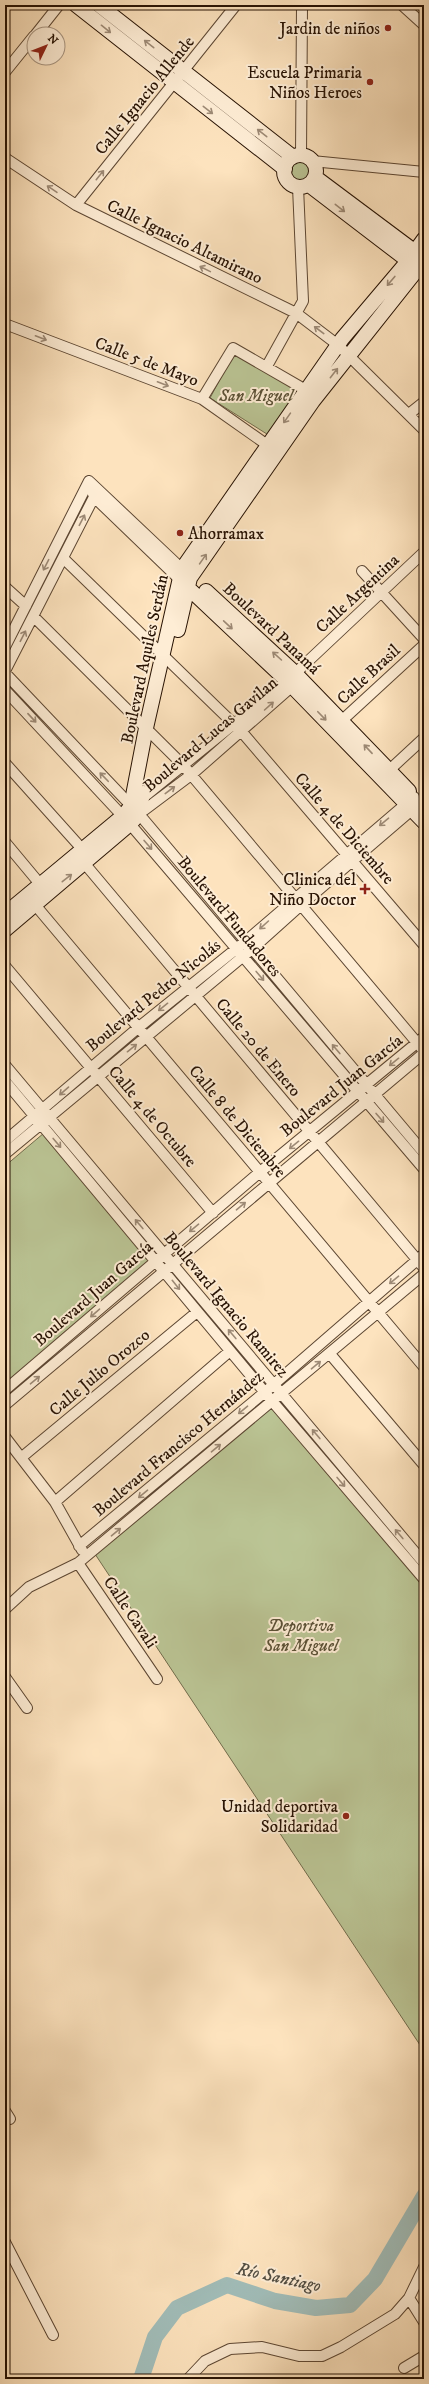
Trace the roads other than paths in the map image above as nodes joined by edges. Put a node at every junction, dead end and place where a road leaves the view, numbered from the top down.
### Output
1 (59, 5) edge
2 (76, 5) edge
3 (99, 5) edge
4 (236, 5) edge
5 (302, 5) edge
6 (402, 5) edge
7 (424, 25) edge
8 (42, 26) edge
9 (26, 46) edge
10 (5, 72) edge
11 (184, 72) junction
12 (174, 84) junction
13 (5, 158) edge
14 (302, 158) junction
15 (285, 169) junction
16 (424, 172) edge
17 (307, 183) junction
18 (76, 205) junction
19 (424, 239) edge
20 (419, 263) edge
21 (296, 313) junction
22 (5, 324) edge
23 (338, 345) junction
24 (349, 355) junction
25 (267, 366) junction
26 (311, 393) junction
27 (202, 400) junction
28 (424, 402) edge
29 (409, 414) junction
30 (424, 430) edge
31 (273, 449) junction
32 (89, 481) junction
33 (94, 497) junction
34 (424, 552) edge
35 (62, 558) junction
36 (362, 571) dead end
37 (185, 578) junction
38 (5, 587) edge
39 (382, 592) junction
40 (26, 606) junction
41 (33, 616) junction
42 (424, 639) edge
43 (424, 645) edge
44 (5, 647) edge
45 (166, 660) junction
46 (5, 672) edge
47 (294, 679) junction
48 (5, 690) edge
49 (338, 724) junction
50 (238, 727) junction
51 (149, 730) junction
52 (424, 738) edge
53 (5, 763) edge
54 (183, 765) junction
55 (385, 774) junction
56 (191, 775) junction
57 (415, 804) edge
58 (133, 811) junction
59 (424, 822) edge
60 (5, 842) edge
61 (83, 850) junction
62 (349, 857) junction
63 (85, 864) junction
64 (44, 889) junction
65 (31, 900) junction
66 (298, 901) junction
67 (5, 913) edge
68 (5, 930) edge
69 (249, 945) junction
70 (424, 945) edge
71 (236, 948) junction
72 (244, 956) junction
73 (5, 966) edge
74 (188, 987) junction
75 (196, 996) junction
76 (139, 1027) junction
77 (146, 1037) junction
78 (421, 1040) edge
79 (424, 1052) edge
80 (5, 1065) edge
81 (91, 1067) junction
82 (98, 1076) junction
83 (5, 1081) edge
84 (366, 1084) junction
85 (357, 1092) junction
86 (374, 1094) junction
87 (365, 1102) junction
88 (42, 1117) junction
89 (310, 1132) junction
90 (5, 1141) edge
91 (317, 1141) junction
92 (424, 1153) edge
93 (5, 1154) edge
94 (424, 1170) edge
95 (260, 1172) junction
96 (268, 1183) junction
97 (213, 1213) junction
98 (160, 1257) junction
99 (421, 1257) edge
100 (172, 1263) junction
101 (424, 1268) edge
102 (164, 1270) junction
103 (424, 1274) edge
104 (368, 1301) junction
105 (198, 1312) junction
106 (378, 1312) junction
107 (230, 1351) junction
108 (330, 1354) junction
109 (424, 1367) edge
110 (274, 1383) junction
111 (5, 1390) edge
112 (265, 1392) junction
113 (282, 1394) junction
114 (272, 1401) junction
115 (5, 1405) edge
116 (5, 1437) edge
117 (22, 1457) junction
118 (424, 1465) edge
119 (55, 1502) junction
120 (79, 1546) junction
121 (82, 1560) junction
122 (424, 1563) edge
123 (424, 1579) edge
124 (5, 1609) edge
125 (5, 1677) edge
126 (156, 1679) dead end
127 (27, 1708) dead end
128 (5, 2242) edge
129 (424, 2267) edge
130 (408, 2298) junction
131 (424, 2322) edge
132 (53, 2335) dead end
133 (424, 2356) edge
134 (404, 2368) dead end
135 (188, 2379) edge

1 - 8 street
2 -> 12 street
11 -> 3 street
4 - 11 street, Calle Ignacio Allende
5 - 14 street
6 - 7 street
9 - 10 street
11 - 12 street, Calle Ignacio Allende
14 -> 11 street
12 -> 15 street
18 -> 12 street, Calle Ignacio Allende
18 -> 13 street, Calle Ignacio Altamirano
14 - 15 street
14 - 16 street
14 - 17 street
15 - 17 street
17 - 20 street
17 - 21 street
21 -> 18 street, Calle Ignacio Altamirano
19 - 20 street, Boulevard Aquiles Serdán
20 -> 23 street, Boulevard Aquiles Serdán
20 - 24 street, Boulevard Aquiles Serdán
23 -> 21 street, Calle Ignacio Altamirano
21 - 25 street
22 -> 27 street, Calle 5 de Mayo
23 - 24 street, Calle Ignacio Altamirano
23 - 26 street, Boulevard Aquiles Serdán
26 -> 24 street, Boulevard Aquiles Serdán
24 - 29 street, Calle Ignacio Altamirano
25 - 26 street
25 - 27 street
26 - 31 street, Boulevard Aquiles Serdán
27 - 31 street, Calle 5 de Mayo
28 - 29 street
29 - 30 street, Calle Ignacio Altamirano
31 - 37 street, Boulevard Aquiles Serdán
32 - 33 street
32 - 37 street, Boulevard Panamá
32 -> 40 street
35 -> 33 street
33 - 37 street, Boulevard Panamá
34 - 39 street, Calle Argentina
35 - 41 street
35 - 45 street, Calle 4 de Diciembre
36 - 39 street
37 - 45 street, Boulevard Aquiles Serdán
37 - 47 street, Boulevard Panamá
38 - 40 street
39 - 42 street
39 - 47 street, Calle Argentina
40 - 44 street
46 -> 41 street
41 - 51 street
43 - 49 street, Calle Brasil
45 - 50 street, Calle 4 de Diciembre
45 - 51 street, Boulevard Aquiles Serdán
58 -> 46 street, Boulevard Fundadores
47 - 49 street, Boulevard Panamá
47 - 50 street, Boulevard Lucas Gavilan
48 -> 58 street, Boulevard Fundadores
49 - 55 street, Boulevard Panamá
50 - 54 street, Boulevard Lucas Gavilan
50 - 56 street, Boulevard Lucas Gavilan
50 - 62 street, Calle 4 de Diciembre
51 - 54 street
51 - 58 street, Boulevard Aquiles Serdán
52 - 55 street
53 - 61 street
54 - 56 street
54 - 58 street, Boulevard Lucas Gavilan
55 - 57 street, Boulevard Panamá
58 -> 56 street, Boulevard Lucas Gavilan
56 - 66 street
57 - 59 street, Boulevard Panamá
57 - 62 street
58 - 61 street
58 - 63 street
58 - 69 street
58 -> 71 street, Boulevard Fundadores
60 - 64 street
61 - 64 street
62 - 66 street
62 - 70 street, Calle 4 de Diciembre
64 -> 63 street
63 - 74 street, Calle 20 de Enero
64 - 65 street
65 - 67 street
65 - 68 street
65 - 76 street, Calle 8 de Diciembre
66 - 69 street
66 - 78 street
69 - 71 street, Boulevard Pedro Nicolás
69 - 72 street, Boulevard Pedro Nicolás
84 -> 69 street
71 - 72 street, Boulevard Fundadores
71 - 74 street, Boulevard Pedro Nicolás
72 - 75 street, Boulevard Pedro Nicolás
72 -> 85 street, Boulevard Fundadores
73 - 81 street, Calle 4 de Octubre
74 - 75 street, Calle 20 de Enero
74 -> 76 street, Boulevard Pedro Nicolás
75 - 77 street, Boulevard Pedro Nicolás
75 - 89 street, Calle 20 de Enero
76 - 77 street, Calle 8 de Diciembre
76 - 81 street, Boulevard Pedro Nicolás
82 -> 77 street, Boulevard Pedro Nicolás
77 - 95 street, Calle 8 de Diciembre
78 - 79 street
78 -> 84 street, Boulevard Juan García
79 - 86 street, Boulevard Juan García
80 - 88 street, Boulevard Ignacio Ramirez
81 - 82 street, Calle 4 de Octubre
81 -> 88 street, Boulevard Pedro Nicolás
82 - 88 street, Boulevard Pedro Nicolás
82 - 97 street, Calle 4 de Octubre
83 - 88 street, Boulevard Ignacio Ramirez
84 - 85 street, Boulevard Juan García
84 - 86 street
85 - 87 street, Boulevard Fundadores
85 - 89 street, Boulevard Juan García
86 - 87 street, Boulevard Juan García
86 - 92 street
87 - 91 street, Boulevard Juan García
87 -> 94 street, Boulevard Fundadores
88 - 90 street, Boulevard Pedro Nicolás
88 - 93 street, Boulevard Pedro Nicolás
88 - 98 street, Boulevard Ignacio Ramirez
89 - 91 street, Calle 20 de Enero
89 -> 95 street, Boulevard Juan García
91 - 96 street, Boulevard Juan García
91 - 99 street, Calle 20 de Enero
95 - 96 street, Calle 8 de Diciembre
95 - 97 street, Boulevard Juan García
100 -> 96 street, Boulevard Juan García
96 - 104 street, Calle 8 de Diciembre
97 -> 98 street, Boulevard Juan García
98 - 100 street, Boulevard Ignacio Ramirez
98 - 102 street, Boulevard Ignacio Ramirez
98 -> 111 street, Boulevard Juan García
99 - 101 street, Calle 20 de Enero
99 -> 104 street, Boulevard Francisco Hernández
100 - 102 street, Boulevard Juan García
110 -> 100 street, Boulevard Ignacio Ramirez
102 -> 105 street, Boulevard Ignacio Ramirez
115 -> 102 street, Boulevard Juan García
103 - 106 street, Boulevard Francisco Hernández
104 - 106 street, Calle 8 de Diciembre
104 - 110 street, Boulevard Francisco Hernández
105 - 107 street, Boulevard Ignacio Ramirez
105 - 117 street, Calle Julio Orozco
106 - 108 street, Boulevard Francisco Hernández
106 - 109 street, Calle 8 de Diciembre
107 - 112 street, Boulevard Ignacio Ramirez
107 - 119 street
113 -> 108 street, Boulevard Francisco Hernández
108 - 118 street
110 - 112 street, Boulevard Francisco Hernández
110 - 113 street, Boulevard Ignacio Ramirez
112 - 114 street, Boulevard Ignacio Ramirez
112 -> 120 street, Boulevard Francisco Hernández
113 - 114 street, Boulevard Francisco Hernández
122 -> 113 street, Boulevard Ignacio Ramirez
121 -> 114 street, Boulevard Francisco Hernández
114 -> 123 street, Boulevard Ignacio Ramirez
116 - 117 street, Calle Cavali
117 - 119 street, Calle Cavali
119 - 120 street, Calle Cavali
120 - 121 street, Calle Cavali
121 - 124 street, Boulevard Francisco Hernández
121 - 126 street, Calle Cavali
125 - 127 street
128 - 132 street
129 - 130 street
130 - 131 street
130 - 135 street
133 - 134 street

